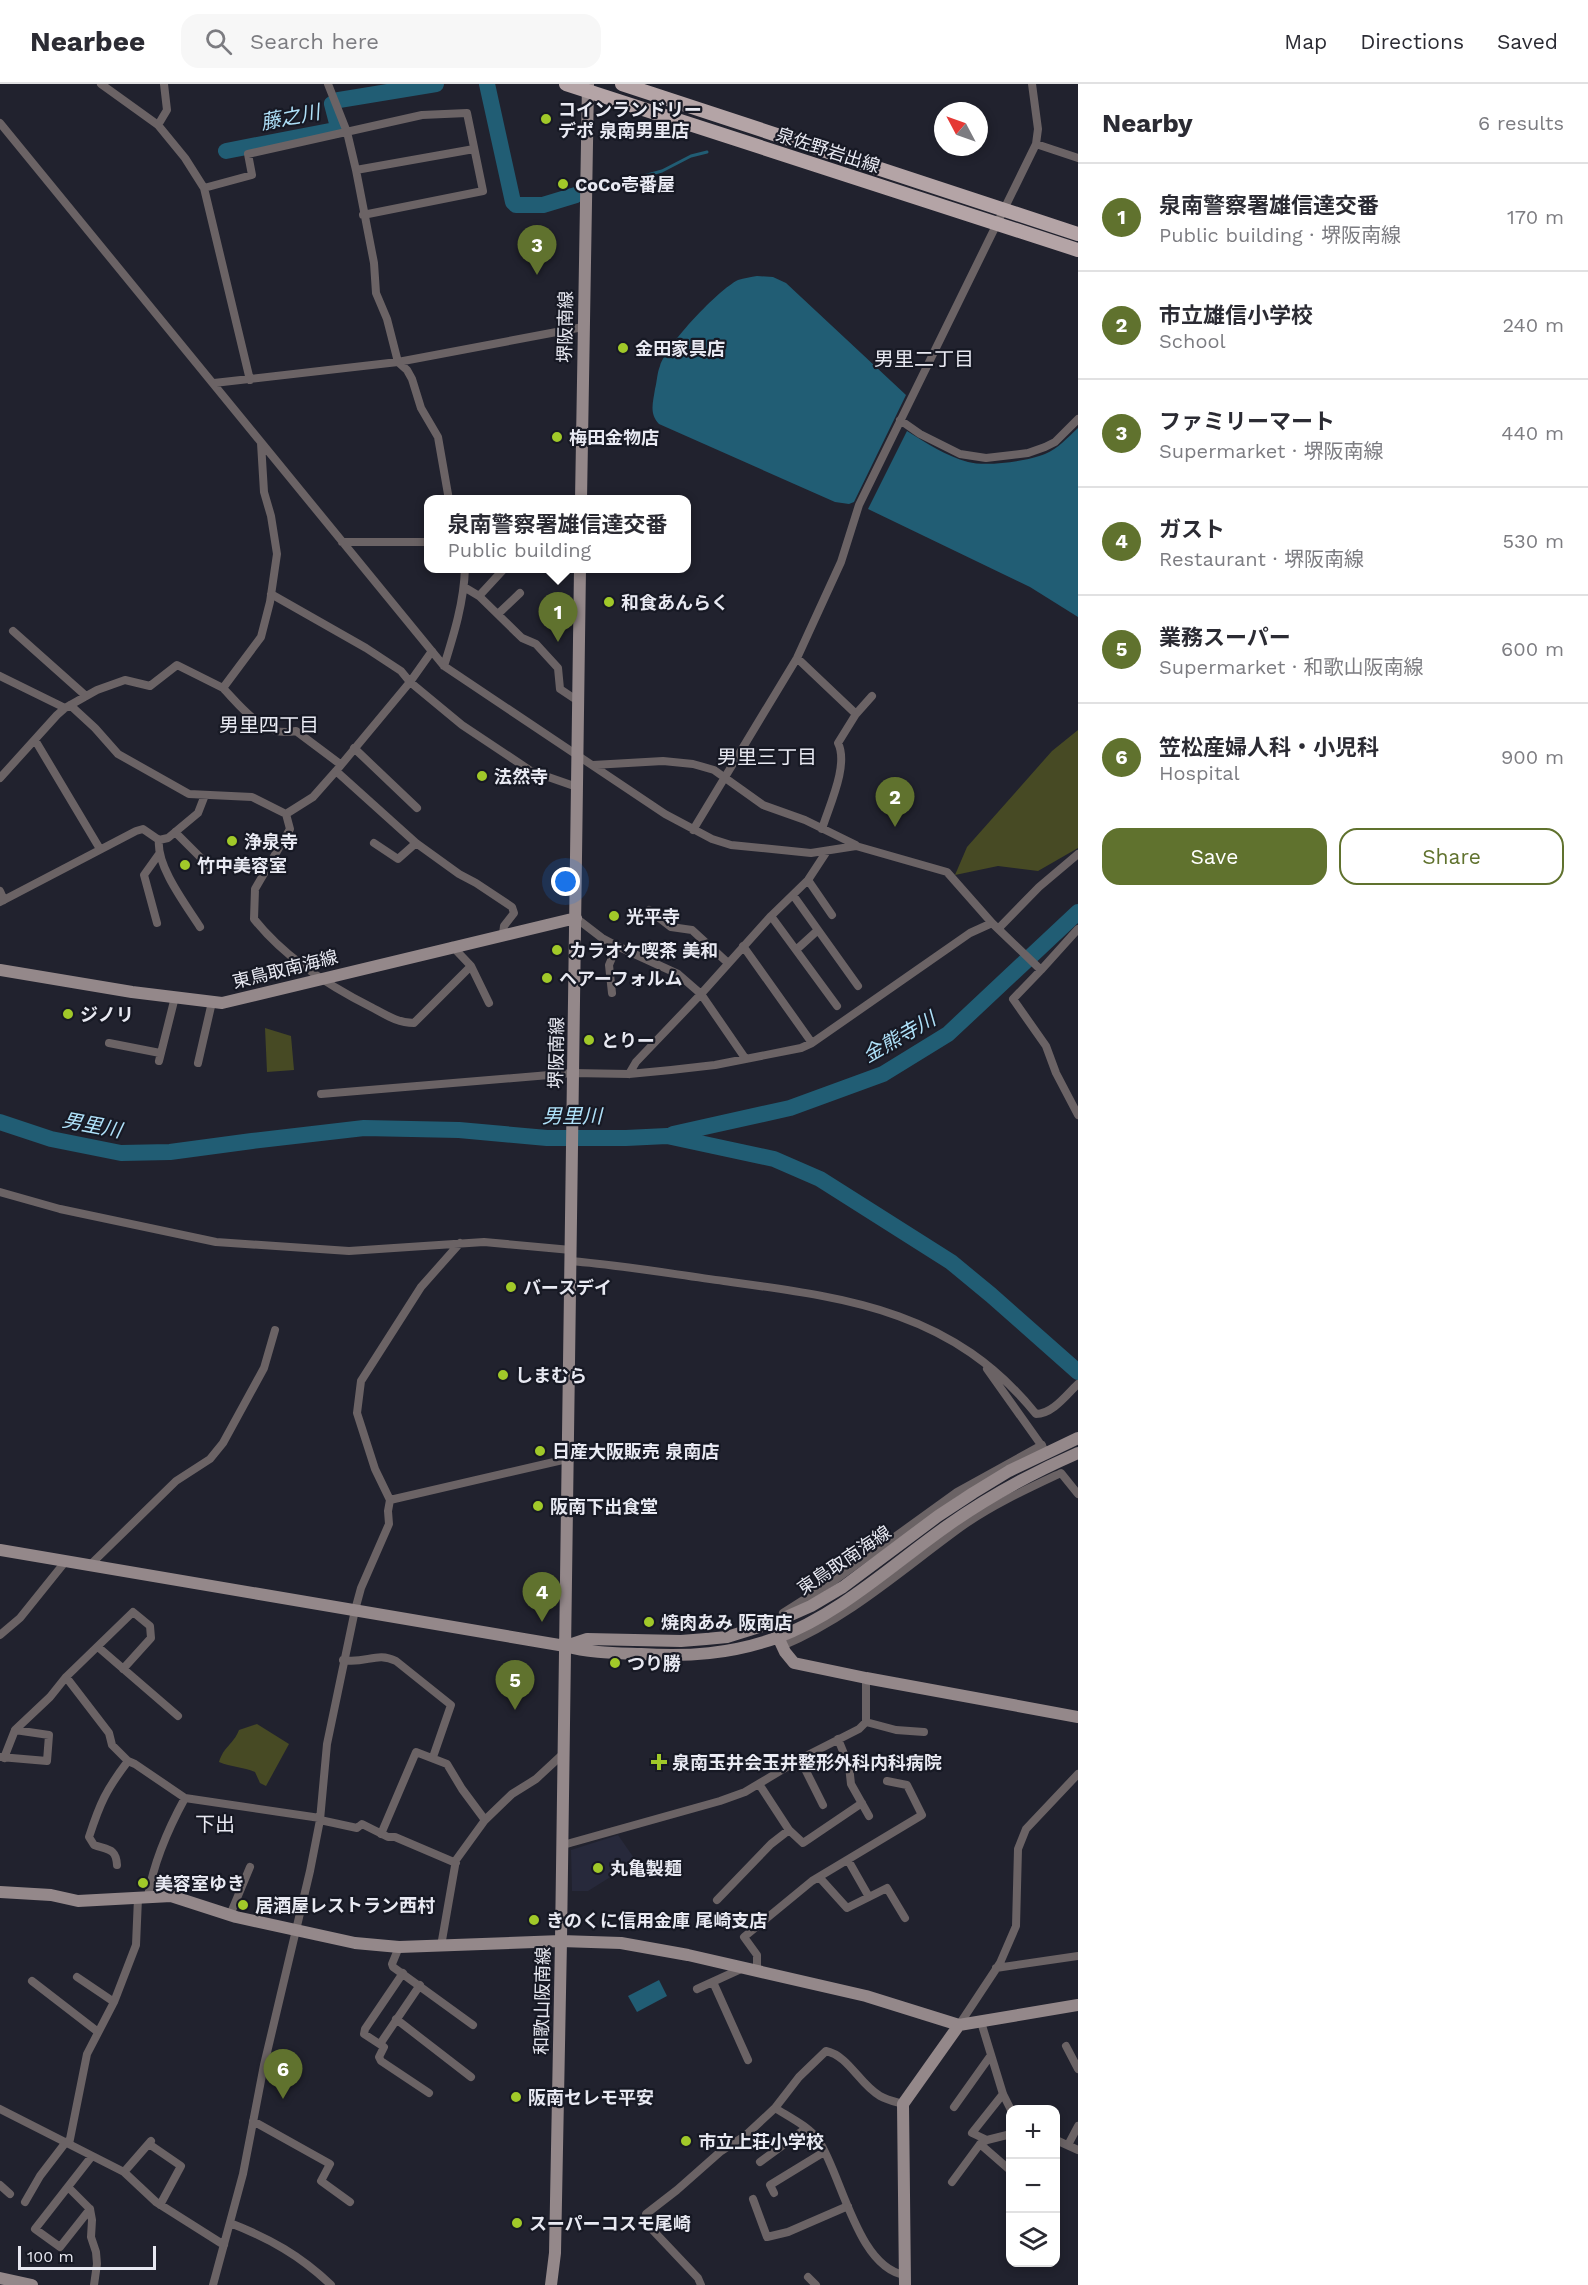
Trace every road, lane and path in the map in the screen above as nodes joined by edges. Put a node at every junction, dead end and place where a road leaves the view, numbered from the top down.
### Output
1 (101, 84) edge
2 (164, 84) edge
3 (328, 84) edge
4 (566, 84) edge
5 (622, 84) edge
6 (1032, 84) edge
7 (588, 88) edge
8 (0, 123) edge
9 (158, 125) junction
10 (347, 132) junction
11 (1036, 144) junction
12 (474, 149) junction
13 (1078, 158) edge
14 (356, 170) junction
15 (204, 188) junction
16 (1005, 210) junction
17 (363, 215) junction
18 (996, 223) junction
19 (1078, 234) edge
20 (1078, 250) edge
21 (583, 327) junction
22 (398, 362) junction
23 (250, 380) junction
24 (214, 383) junction
25 (1078, 419) edge
26 (900, 420) junction
27 (260, 442) junction
28 (448, 495) edge
29 (581, 495) edge
30 (342, 542) junction
31 (424, 542) edge
32 (465, 573) edge
33 (500, 573) edge
34 (580, 573) edge
35 (464, 587) junction
36 (520, 593) dead end
37 (271, 594) junction
38 (479, 596) junction
39 (498, 614) junction
40 (12, 631) dead end
41 (432, 651) junction
42 (797, 658) junction
43 (444, 666) junction
44 (0, 676) edge
45 (410, 682) junction
46 (223, 688) junction
47 (86, 696) junction
48 (872, 696) dead end
49 (578, 700) junction
50 (68, 707) junction
51 (856, 714) junction
52 (34, 740) junction
53 (354, 748) junction
54 (577, 754) junction
55 (592, 765) junction
56 (338, 768) junction
57 (725, 777) junction
58 (0, 778) edge
59 (577, 787) junction
60 (205, 795) junction
61 (417, 808) dead end
62 (286, 814) junction
63 (822, 829) junction
64 (693, 830) junction
65 (175, 832) junction
66 (159, 840) junction
67 (374, 843) dead end
68 (416, 843) junction
69 (856, 846) junction
70 (100, 849) junction
71 (827, 851) junction
72 (159, 854) junction
73 (1078, 854) edge
74 (210, 867) dead end
75 (808, 880) junction
76 (0, 891) edge
77 (793, 895) junction
78 (2, 901) edge
79 (649, 910) dead end
80 (832, 915) dead end
81 (771, 916) junction
82 (576, 918) junction
83 (157, 923) dead end
84 (200, 927) dead end
85 (997, 928) junction
86 (1078, 929) edge
87 (818, 930) junction
88 (503, 934) junction
89 (452, 946) junction
90 (617, 946) junction
91 (743, 946) junction
92 (796, 950) junction
93 (728, 963) junction
94 (471, 966) junction
95 (1039, 968) junction
96 (0, 970) edge
97 (320, 978) junction
98 (858, 986) dead end
99 (612, 993) dead end
100 (701, 994) junction
101 (175, 997) junction
102 (212, 1002) junction
103 (489, 1003) dead end
104 (837, 1006) dead end
105 (109, 1043) dead end
106 (812, 1043) junction
107 (745, 1058) junction
108 (198, 1063) dead end
109 (629, 1074) junction
110 (573, 1079) junction
111 (321, 1094) dead end
112 (1078, 1115) edge
113 (0, 1192) edge
114 (459, 1243) junction
115 (570, 1251) junction
116 (275, 1330) dead end
117 (984, 1364) junction
118 (1078, 1384) edge
119 (1078, 1438) edge
120 (1042, 1445) junction
121 (1078, 1453) edge
122 (567, 1459) junction
123 (1061, 1473) junction
124 (1078, 1494) edge
125 (390, 1500) junction
126 (0, 1550) edge
127 (66, 1562) junction
128 (90, 1565) junction
129 (355, 1610) junction
130 (753, 1629) junction
131 (0, 1635) edge
132 (780, 1641) junction
133 (565, 1646) junction
134 (98, 1647) junction
135 (343, 1660) junction
136 (123, 1669) junction
137 (66, 1677) junction
138 (866, 1678) junction
139 (178, 1716) dead end
140 (1078, 1717) edge
141 (866, 1722) junction
142 (15, 1730) junction
143 (924, 1732) dead end
144 (838, 1739) junction
145 (564, 1753) junction
146 (433, 1757) junction
147 (2, 1758) edge
148 (800, 1759) junction
149 (128, 1761) junction
150 (1078, 1774) edge
151 (887, 1781) dead end
152 (759, 1784) junction
153 (185, 1798) junction
154 (862, 1803) junction
155 (823, 1805) dead end
156 (869, 1816) dead end
157 (320, 1819) junction
158 (485, 1820) junction
159 (789, 1830) junction
160 (381, 1833) junction
161 (562, 1845) junction
162 (848, 1860) junction
163 (456, 1863) junction
164 (117, 1865) dead end
165 (250, 1867) dead end
166 (819, 1877) junction
167 (0, 1892) edge
168 (143, 1897) junction
169 (869, 1897) junction
170 (717, 1900) dead end
171 (230, 1915) junction
172 (905, 1918) dead end
173 (297, 1930) junction
174 (561, 1941) junction
175 (441, 1946) junction
176 (399, 1947) junction
177 (1078, 1956) edge
178 (996, 1968) junction
179 (751, 1969) junction
180 (403, 1973) junction
181 (77, 1977) dead end
182 (32, 1981) dead end
183 (712, 1982) junction
184 (420, 1985) junction
185 (698, 1989) dead end
186 (114, 2002) junction
187 (1078, 2005) edge
188 (396, 2019) junction
189 (981, 2022) junction
190 (473, 2025) dead end
191 (958, 2025) junction
192 (98, 2032) junction
193 (380, 2044) junction
194 (1066, 2046) dead end
195 (991, 2055) junction
196 (748, 2060) dead end
197 (1078, 2069) edge
198 (471, 2077) dead end
199 (429, 2093) dead end
200 (1003, 2094) junction
201 (903, 2104) junction
202 (1009, 2105) edge
203 (954, 2107) dead end
204 (775, 2108) junction
205 (0, 2109) edge
206 (254, 2121) junction
207 (1078, 2126) edge
208 (805, 2129) junction
209 (1006, 2136) edge
210 (984, 2142) junction
211 (1060, 2142) edge
212 (68, 2143) junction
213 (1068, 2145) junction
214 (1078, 2150) edge
215 (824, 2152) junction
216 (92, 2156) junction
217 (760, 2162) dead end
218 (1006, 2166) edge
219 (124, 2172) junction
220 (952, 2182) dead end
221 (0, 2185) edge
222 (68, 2187) junction
223 (774, 2193) dead end
224 (10, 2194) dead end
225 (753, 2199) dead end
226 (25, 2202) dead end
227 (350, 2202) dead end
228 (159, 2205) junction
229 (848, 2206) junction
230 (90, 2209) junction
231 (230, 2223) junction
232 (224, 2245) junction
233 (808, 2277) dead end
234 (0, 2278) edge
235 (905, 2280) edge
236 (32, 2285) edge
237 (94, 2285) edge
238 (213, 2285) edge
239 (331, 2285) edge
240 (551, 2285) edge
241 (701, 2285) edge
242 (816, 2285) edge

1 - 9 street
2 - 9 street
3 - 10 street
4 - 7 main road, 泉佐野岩出線
5 - 16 main road, 泉佐野岩出線
6 - 11 street
7 - 18 main road, 泉佐野岩出線
7 - 21 main road, 堺阪南線
8 - 24 street
9 - 15 street
10 - 12 street
10 - 14 street
10 - 15 street
11 - 13 street
11 - 16 street
12 - 14 street
12 - 17 street
14 - 17 street
15 - 23 street
16 - 18 street
16 - 19 main road, 泉佐野岩出線
17 - 22 street
18 - 20 main road, 泉佐野岩出線
18 - 26 street
21 - 22 street
21 - 29 main road, 堺阪南線
22 - 23 street
22 - 28 street
23 - 24 street
24 - 27 street
25 - 26 street
26 - 42 street
27 - 30 street
27 - 37 street
30 - 31 street
30 - 41 street
32 - 35 street
33 - 38 street
34 - 49 main road, 堺阪南線
35 - 38 street
35 - 43 street
36 - 39 street
37 - 45 street
37 - 46 street
38 - 39 street
39 - 49 street
40 - 47 street
41 - 43 street
41 - 45 street
42 - 51 street
42 - 57 street
43 - 54 street
44 - 50 street
45 - 53 street
45 - 59 street
46 - 47 street
46 - 56 street
47 - 50 street
48 - 51 street
49 - 54 main road, 堺阪南線
50 - 52 street
50 - 60 street
51 - 63 street
52 - 58 street
52 - 70 street
53 - 56 street
53 - 61 street
54 - 55 street
54 - 59 main road, 堺阪南線
55 - 57 street
55 - 64 street
56 - 62 street
56 - 68 street
57 - 63 street
57 - 64 street
59 - 82 main road, 堺阪南線
60 - 62 street
60 - 65 street
62 - 97 street
63 - 69 street
64 - 71 street
65 - 66 street
65 - 74 street
66 - 70 street
66 - 72 street
67 - 68 street
68 - 88 street
69 - 71 street
69 - 85 street
70 - 78 street
71 - 75 street
72 - 83 street
72 - 84 street
73 - 85 street
75 - 77 street
75 - 80 street
76 - 78 street
77 - 81 street
77 - 87 street
79 - 93 street
81 - 91 street
81 - 92 street
82 - 88 main road, 東鳥取南海線
82 - 90 street
82 - 110 main road, 堺阪南線
85 - 95 street
85 - 106 street
86 - 95 street
87 - 92 street
87 - 98 street
88 - 89 main road, 東鳥取南海線
89 - 94 street
89 - 97 main road, 東鳥取南海線
90 - 99 street
90 - 100 street
91 - 93 street
91 - 106 street
92 - 104 street
93 - 100 street
94 - 97 street
94 - 103 street
95 - 112 street
96 - 101 main road, 東鳥取南海線
97 - 102 main road, 東鳥取南海線
100 - 107 street
100 - 109 street
101 - 102 main road, 東鳥取南海線
101 - 105 street
102 - 108 street
106 - 107 street
107 - 109 street
109 - 110 street
110 - 111 street
110 - 115 main road, 堺阪南線
113 - 114 street
114 - 115 street
114 - 125 street
115 - 117 street
115 - 122 main road, 堺阪南線
116 - 128 street
117 - 118 street
117 - 120 street
119 - 130 main road, 東鳥取南海線
120 - 123 street
120 - 130 street
121 - 132 main road, 東鳥取南海線
122 - 125 street
122 - 133 main road, 堺阪南線
123 - 124 street
123 - 132 street
125 - 129 street
126 - 127 main road
127 - 128 main road
127 - 131 street
128 - 129 main road
129 - 133 main road
129 - 135 street
130 - 133 main road, 東鳥取南海線
132 - 133 main road, 東鳥取南海線
132 - 138 main road
133 - 145 main road, 和歌山阪南線
134 - 136 street
134 - 136 street
134 - 137 street
135 - 146 street
135 - 157 street
136 - 139 street
137 - 142 street
137 - 149 street
138 - 140 main road
138 - 141 street
141 - 143 street
141 - 144 street
142 - 147 street
142 - 147 street
144 - 148 street
144 - 154 street
145 - 158 street
145 - 161 main road, 和歌山阪南線
146 - 158 street
146 - 160 street
148 - 152 street
148 - 155 street
149 - 153 street
149 - 164 street
150 - 178 street
151 - 162 street
152 - 159 street
152 - 161 street
153 - 157 street
153 - 168 street
154 - 156 street
154 - 159 street
157 - 160 street
157 - 173 street
158 - 163 street
159 - 170 street
160 - 163 street
161 - 174 main road, 和歌山阪南線
162 - 166 street
162 - 169 street
163 - 175 street
165 - 171 street
166 - 169 street
166 - 179 street
167 - 168 main road
168 - 171 main road
168 - 186 street
169 - 172 street
171 - 173 main road
173 - 176 main road
173 - 206 street
174 - 175 main road
174 - 179 main road
174 - 240 main road, 和歌山阪南線
175 - 176 main road
176 - 180 street
177 - 178 street
178 - 191 street
179 - 183 street
179 - 191 main road
180 - 184 street
180 - 193 street
181 - 186 street
182 - 192 street
183 - 185 street
183 - 196 street
184 - 188 street
184 - 190 street
186 - 192 street
187 - 189 main road
188 - 193 street
188 - 198 street
189 - 191 main road
189 - 195 street
191 - 201 main road
192 - 212 street
193 - 199 street
194 - 197 street
195 - 200 street
195 - 203 street
200 - 202 street
200 - 210 street
201 - 204 street
201 - 235 main road
204 - 208 street
204 - 241 street
205 - 212 street
206 - 227 street
206 - 231 street
207 - 213 street
208 - 215 street
208 - 217 street
209 - 210 street
210 - 218 street
210 - 220 street
211 - 213 street
212 - 216 street
212 - 226 street
213 - 214 street
215 - 223 street
215 - 229 street
216 - 219 street
216 - 222 street
219 - 228 street
219 - 228 street
221 - 224 street
222 - 230 street
222 - 230 street
225 - 229 street
228 - 232 street
229 - 235 street
230 - 237 street
231 - 232 street
231 - 239 street
232 - 238 street
233 - 242 street
234 - 236 main road

